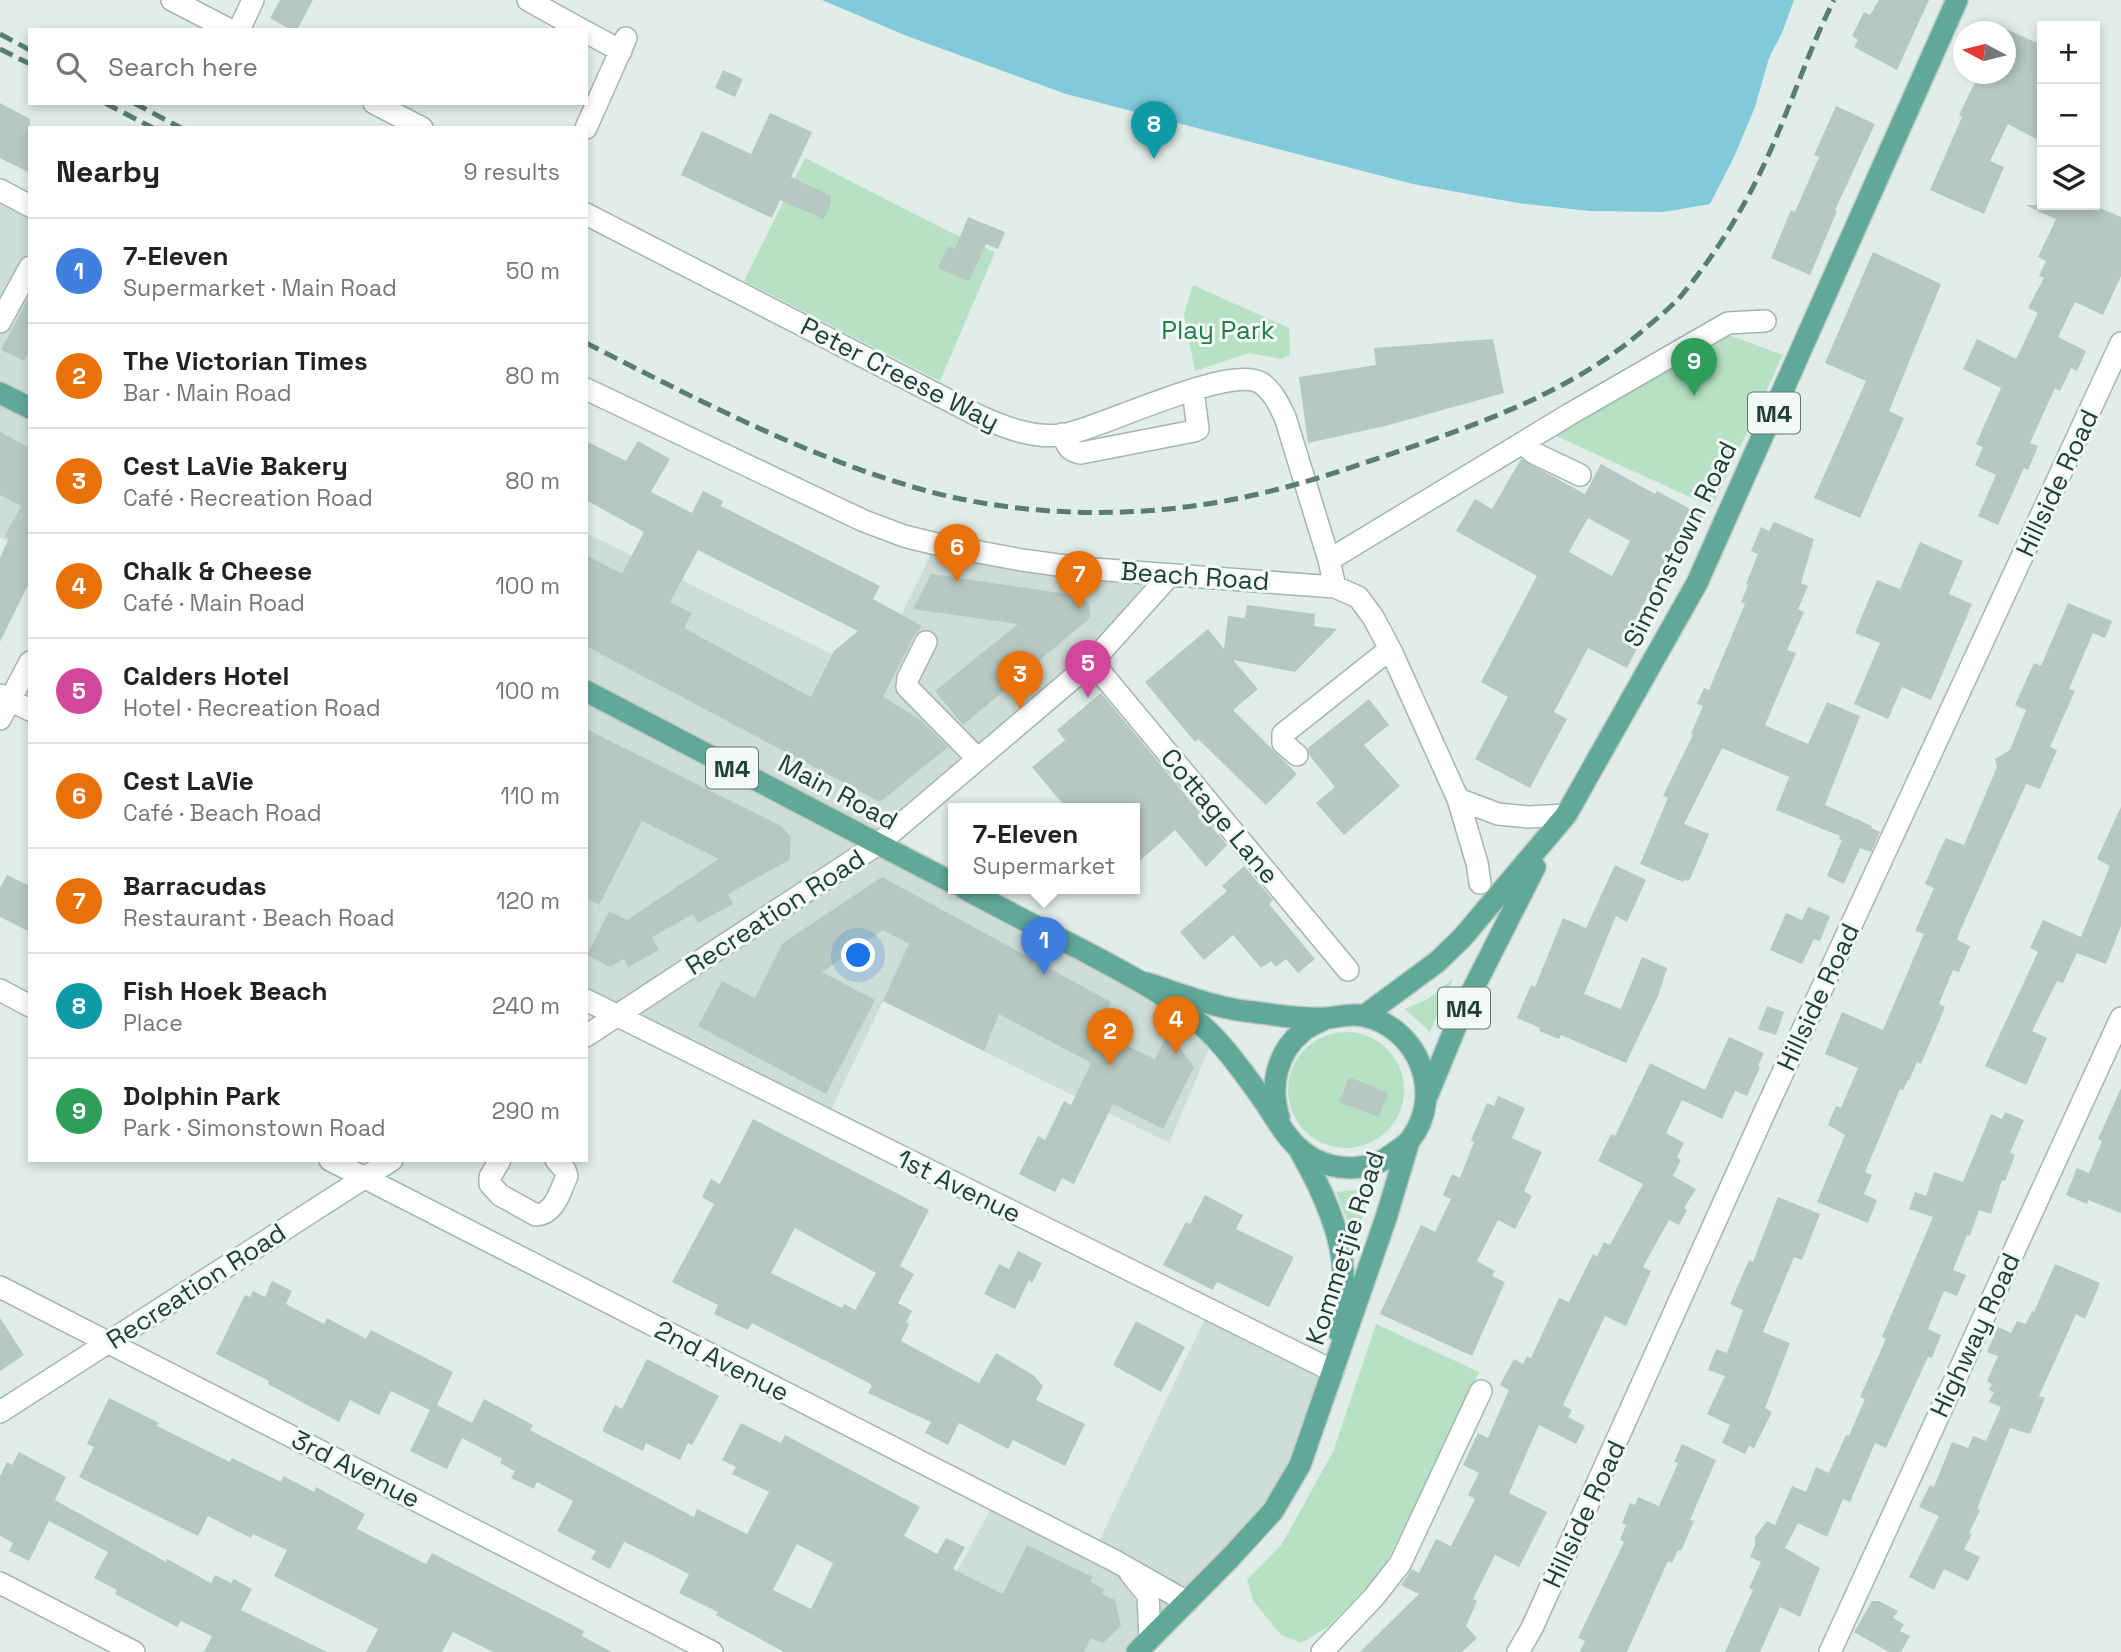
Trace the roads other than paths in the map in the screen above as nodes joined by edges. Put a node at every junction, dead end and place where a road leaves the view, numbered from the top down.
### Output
1 (172, 0) edge
2 (253, 0) edge
3 (528, 0) edge
4 (1957, 0) edge
5 (226, 28) edge
6 (240, 28) edge
7 (579, 28) edge
8 (588, 32) edge
9 (378, 105) edge
10 (418, 126) edge
11 (587, 126) edge
12 (0, 190) edge
13 (28, 205) edge
14 (588, 215) edge
15 (28, 271) edge
16 (1765, 321) dead end
17 (0, 322) edge
18 (2121, 343) edge
19 (588, 390) edge
20 (1193, 390) junction
21 (0, 393) edge
22 (28, 407) edge
23 (1062, 434) junction
24 (1522, 443) junction
25 (1580, 475) dead end
26 (1329, 560) junction
27 (1170, 575) junction
28 (1335, 587) junction
29 (926, 642) dead end
30 (1390, 649) junction
31 (1092, 662) junction
32 (28, 665) edge
33 (588, 692) edge
34 (5, 697) edge
35 (28, 709) edge
36 (0, 719) edge
37 (1297, 755) dead end
38 (978, 759) junction
39 (1458, 799) junction
40 (1566, 815) junction
41 (1552, 834) junction
42 (878, 844) junction
43 (948, 880) edge
44 (1480, 883) dead end
45 (975, 894) edge
46 (1348, 970) dead end
47 (1146, 984) junction
48 (0, 990) edge
49 (588, 1001) edge
50 (28, 1005) edge
51 (617, 1016) junction
52 (1364, 1016) junction
53 (1326, 1018) junction
54 (2121, 1018) edge
55 (588, 1035) edge
56 (1427, 1097) junction
57 (1283, 1129) junction
58 (1409, 1142) junction
59 (1299, 1149) junction
60 (334, 1162) edge
61 (389, 1162) edge
62 (499, 1162) edge
63 (558, 1162) edge
64 (364, 1178) junction
65 (0, 1287) edge
66 (108, 1342) junction
67 (1333, 1371) junction
68 (1481, 1391) dead end
69 (0, 1412) edge
70 (1115, 1561) junction
71 (0, 1583) edge
72 (1187, 1602) junction
73 (1143, 1645) edge
74 (134, 1652) edge
75 (712, 1652) edge
76 (1322, 1652) edge
77 (1518, 1652) edge
78 (1829, 1652) edge

1 - 5 street
2 - 6 street
3 - 7 street
4 - 40 main road, Simonstown Road / M4
8 - 11 street
9 - 10 street
12 - 13 street
14 - 23 street, Peter Creese Way
15 - 17 street
16 - 24 street
18 - 77 street, Hillside Road
19 - 27 street, Beach Road
20 - 23 street, Peter Creese Way
20 - 23 street
20 - 26 street, Peter Creese Way
21 - 22 main road
24 - 25 street
24 - 26 street
26 - 28 street, Peter Creese Way
27 - 28 street, Beach Road
27 - 31 street, Recreation Road
28 - 30 street, Beach Road
29 - 38 street
30 - 37 street
30 - 39 street, Beach Road
31 - 38 street, Recreation Road
31 - 46 street, Cottage Lane
32 - 34 street
33 - 42 main road, Main Road / M4
34 - 35 street
34 - 36 street
38 - 42 street, Recreation Road
39 - 40 street
39 - 44 street, Beach Road
40 - 41 main road, Simonstown Road / M4
41 - 52 main road, Simonstown Road / M4
41 - 56 main road, Simonstown Road / M4
42 - 43 main road, Main Road / M4
42 - 51 street, Recreation Road
45 - 47 main road, M4
47 - 53 main road, M4
47 - 57 main road, M4
48 - 50 street
49 - 51 street, 1st Avenue
51 - 55 street, Recreation Road
51 - 67 street, 1st Avenue
52 - 53 main road, M4
52 - 56 main road, M4
53 - 57 main road, M4
54 - 78 street, Highway Road
56 - 58 main road, M4
57 - 59 main road, M4
58 - 59 main road, M4
58 - 67 main road, Kommetjie Road
59 - 67 main road, Kommetjie Road
60 - 64 street, 2nd Avenue
61 - 64 street, Recreation Road
62 - 63 street
64 - 66 street, Recreation Road
64 - 70 street, 2nd Avenue
65 - 66 street, 3rd Avenue
66 - 69 street, Recreation Road
66 - 75 street, 3rd Avenue
67 - 72 main road, Kommetjie Road
68 - 76 street
70 - 72 street, 2nd Avenue
70 - 73 street, 2nd Avenue
71 - 74 street
72 - 73 main road, Kommetjie Road

